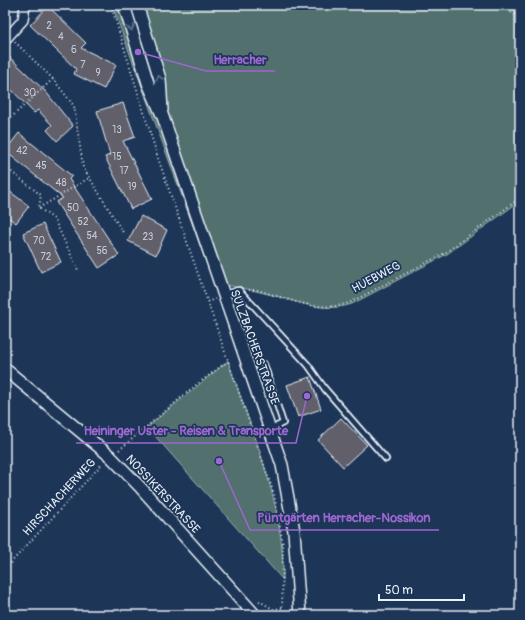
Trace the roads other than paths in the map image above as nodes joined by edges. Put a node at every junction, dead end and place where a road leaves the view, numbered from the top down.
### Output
1 (25, 5) edge
2 (124, 5) edge
3 (137, 5) edge
4 (7, 38) edge
5 (163, 117) junction
6 (223, 295) junction
7 (264, 364) dead end
8 (5, 369) edge
9 (271, 429) junction
10 (386, 459) dead end
11 (255, 615) edge
12 (300, 615) edge

1 - 4 street
2 -> 5 street, SULZBACHERSTRASSE
5 -> 3 street, SULZBACHERSTRASSE
5 - 6 street, SULZBACHERSTRASSE
6 - 9 street, SULZBACHERSTRASSE
6 - 10 lane
7 - 9 lane
8 - 11 street, NOSSIKERSTRASSE
9 - 12 street, SULZBACHERSTRASSE

